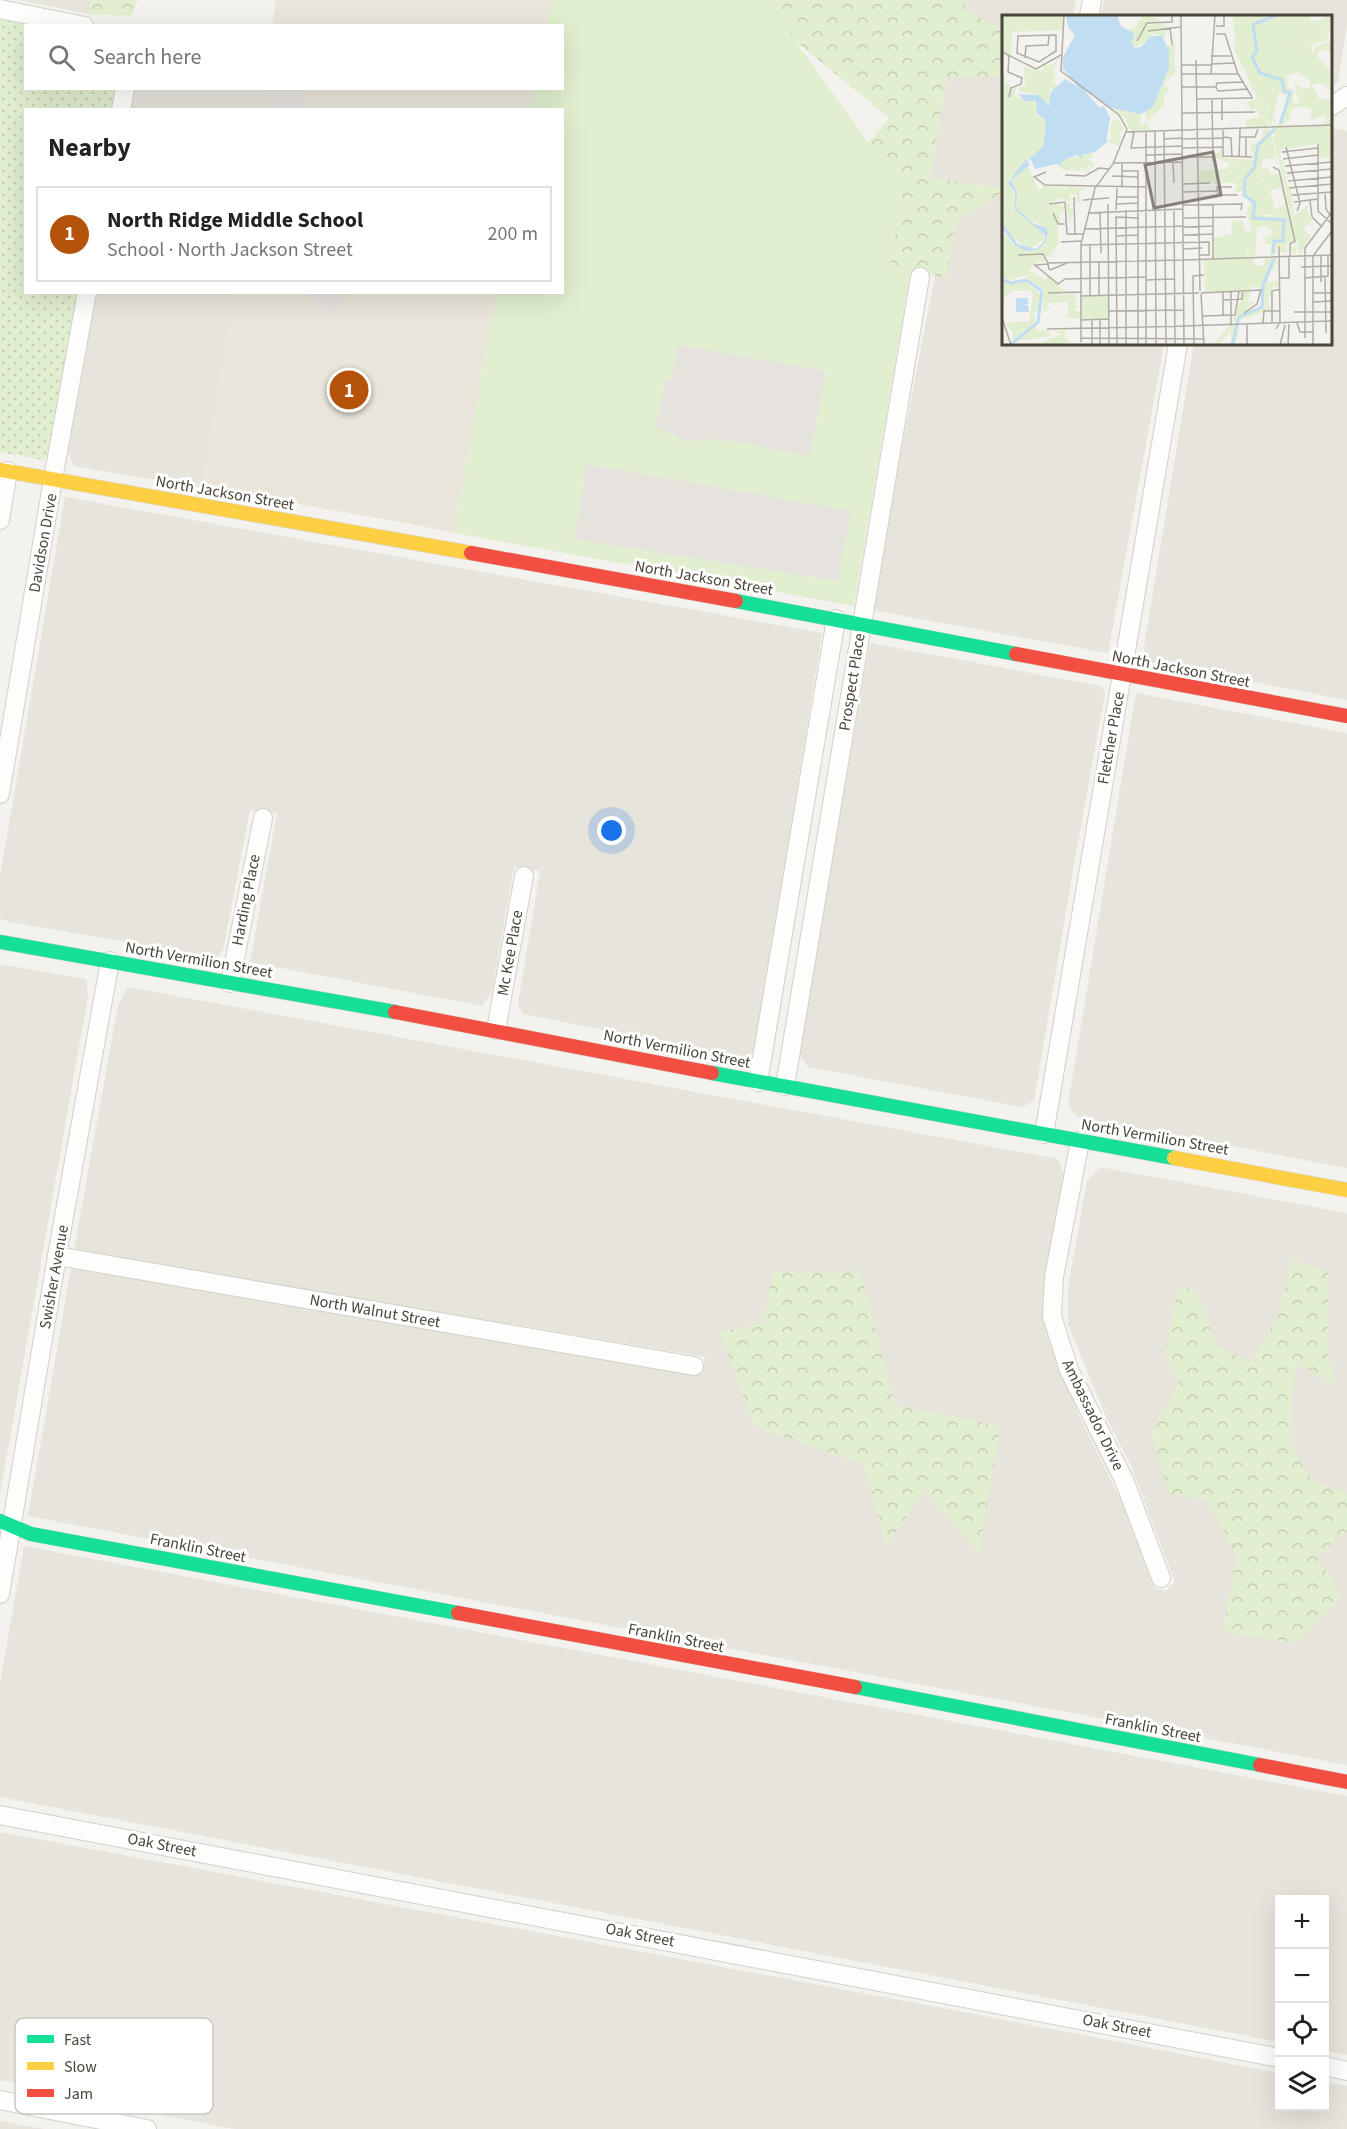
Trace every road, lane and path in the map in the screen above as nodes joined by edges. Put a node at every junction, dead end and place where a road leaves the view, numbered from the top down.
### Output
1 (1092, 0) edge
2 (0, 9) edge
3 (1089, 15) edge
4 (74, 24) edge
5 (125, 90) edge
6 (1347, 96) edge
7 (1332, 106) edge
8 (121, 108) edge
9 (920, 277) dead end
10 (87, 294) edge
11 (1178, 345) edge
12 (4, 470) edge
13 (53, 479) junction
14 (0, 520) edge
15 (836, 620) junction
16 (861, 624) junction
17 (1122, 674) junction
18 (1347, 716) edge
19 (0, 794) edge
20 (262, 818) dead end
21 (524, 876) dead end
22 (0, 942) edge
23 (110, 961) junction
24 (231, 983) junction
25 (496, 1030) junction
26 (758, 1082) junction
27 (784, 1086) junction
28 (1044, 1134) junction
29 (1080, 1141) junction
30 (1347, 1190) edge
31 (57, 1256) junction
32 (694, 1366) dead end
33 (6, 1523) edge
34 (1161, 1578) dead end
35 (0, 1594) edge
36 (1347, 1782) edge
37 (0, 1815) edge
38 (1275, 2057) edge
39 (1329, 2067) edge
40 (1347, 2071) edge
41 (0, 2100) edge
42 (15, 2103) edge
43 (71, 2114) edge
44 (147, 2129) edge

1 - 3 street
2 - 4 street
5 - 8 street
6 - 7 street
9 - 16 street, Prospect Place
10 - 13 street, Davidson Drive
11 - 17 street, Fletcher Place
12 - 13 street, North Jackson Street
12 - 14 street
13 - 15 street, North Jackson Street
13 - 19 street, Davidson Drive
15 - 16 street, North Jackson Street
15 - 26 street, Prospect Place
16 - 17 street, North Jackson Street
16 - 27 street, Prospect Place
17 - 18 street, North Jackson Street
17 - 28 street, Fletcher Place
20 - 24 street, Harding Place
21 - 25 street, Mc Kee Place
22 - 23 street, North Vermilion Street
23 - 24 street, North Vermilion Street
23 - 31 street, Swisher Avenue
24 - 25 street, North Vermilion Street
25 - 26 street, North Vermilion Street
26 - 27 street, North Vermilion Street
27 - 28 street, North Vermilion Street
28 - 29 street, North Vermilion Street
29 - 30 street, North Vermilion Street
29 - 34 street, Ambassador Drive
31 - 32 street, North Walnut Street
31 - 33 street, Swisher Avenue
33 - 35 street, Swisher Avenue
33 - 36 street, Franklin Street
37 - 38 street, Oak Street
39 - 40 street
41 - 42 street
43 - 44 street

